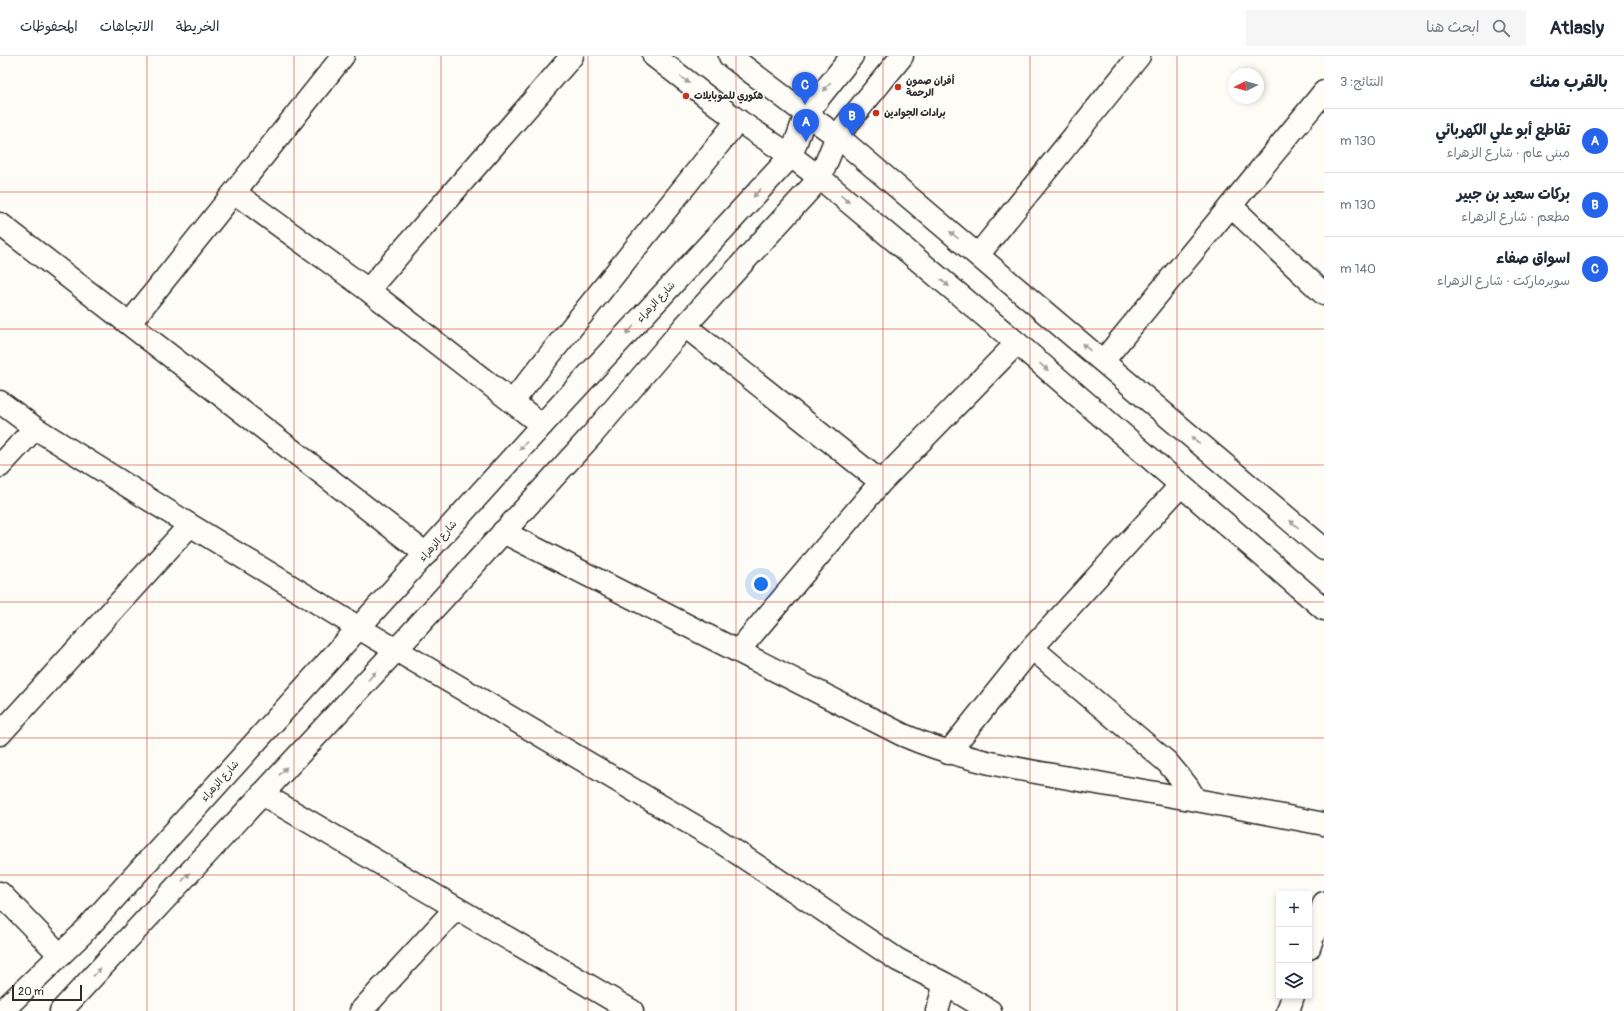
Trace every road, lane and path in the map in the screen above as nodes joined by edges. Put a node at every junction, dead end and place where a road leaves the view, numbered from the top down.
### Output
1 (344, 56) edge
2 (572, 56) edge
3 (654, 56) edge
4 (730, 56) edge
5 (852, 56) edge
6 (902, 56) edge
7 (1139, 56) edge
8 (1324, 92) edge
9 (806, 114) junction
10 (738, 120) junction
11 (837, 136) junction
12 (791, 156) junction
13 (820, 178) junction
14 (235, 193) junction
15 (1231, 206) junction
16 (0, 224) edge
17 (978, 255) junction
18 (368, 290) junction
19 (1324, 294) edge
20 (128, 324) junction
21 (685, 326) junction
22 (1017, 343) junction
23 (1103, 362) junction
24 (0, 402) edge
25 (512, 402) junction
26 (542, 425) junction
27 (35, 428) junction
28 (0, 466) edge
29 (881, 482) junction
30 (1181, 485) junction
31 (190, 525) junction
32 (503, 532) junction
33 (1324, 549) edge
34 (426, 554) junction
35 (1324, 609) edge
36 (359, 628) junction
37 (1032, 648) junction
38 (396, 650) junction
39 (738, 651) junction
40 (0, 734) edge
41 (948, 752) junction
42 (262, 794) junction
43 (1195, 799) junction
44 (1324, 824) edge
45 (0, 893) edge
46 (1324, 903) edge
47 (456, 908) junction
48 (1312, 939) edge
49 (60, 955) junction
50 (945, 984) junction
51 (1292, 999) edge
52 (2, 1011) edge
53 (61, 1011) edge
54 (361, 1011) edge
55 (632, 1011) edge
56 (937, 1011) edge
57 (990, 1011) edge
58 (1288, 1011) edge

1 - 14 street
2 - 18 street
3 -> 10 street
4 - 9 street
5 -> 9 street, شارع الزهراء
6 - 11 street
7 - 17 street
8 - 15 street
9 - 11 street
9 - 12 street, شارع الزهراء
10 - 12 street
10 - 25 street
11 - 13 street
17 -> 11 street
12 - 13 street
12 -> 26 street, شارع الزهراء
13 - 21 street
13 -> 22 street
14 - 18 street
14 - 20 street
15 - 19 street
15 - 23 street
16 - 20 street
23 -> 17 street
18 - 25 street
20 - 34 street
21 - 29 street
21 - 32 street
22 - 29 street
22 -> 30 street
33 -> 23 street
24 - 27 street
25 - 26 street
26 -> 34 street, شارع الزهراء
27 - 28 street
27 - 31 street
29 - 39 street
30 - 35 street
30 - 37 street
31 - 36 street
31 - 40 street
32 - 38 street
32 - 39 street
34 - 36 street, شارع الزهراء
36 - 38 street
36 - 49 street, شارع الزهراء
37 - 41 street
37 - 43 street
42 -> 38 street
38 - 50 street
39 - 41 street
41 - 43 street
42 - 47 street
53 -> 42 street
43 - 44 street
45 - 49 street
46 - 48 street
47 - 54 street
47 - 55 street
49 - 52 street, شارع الزهراء
50 - 56 street
50 - 57 street
51 - 58 street

